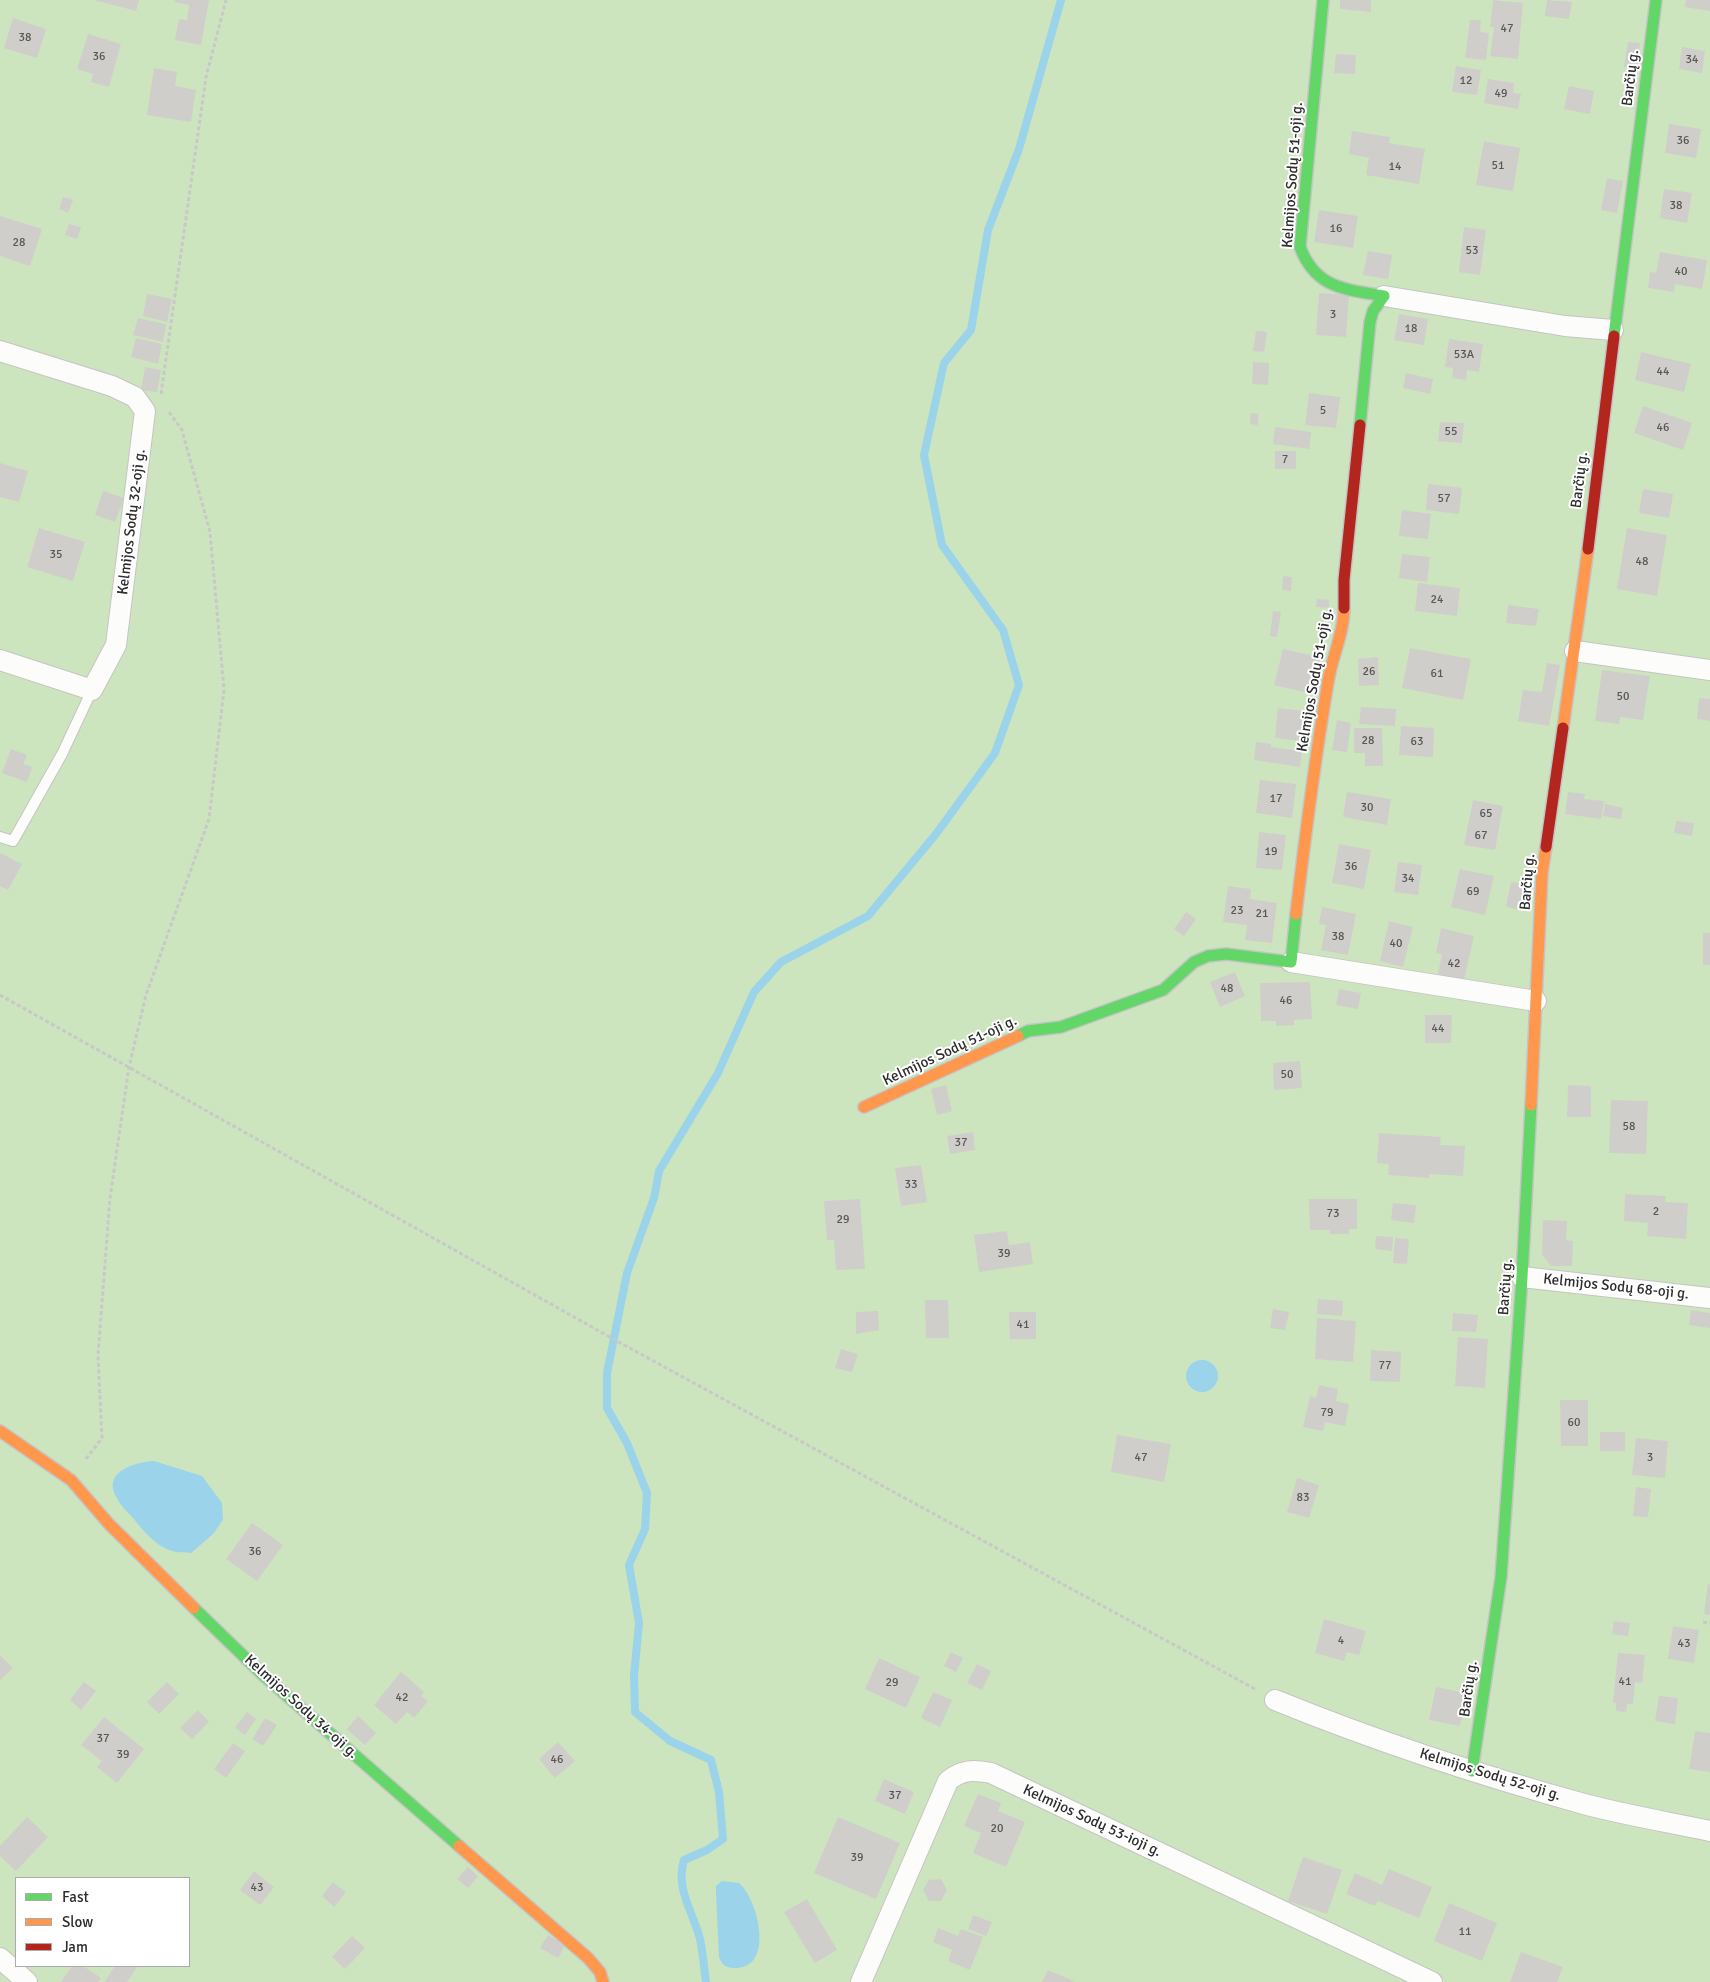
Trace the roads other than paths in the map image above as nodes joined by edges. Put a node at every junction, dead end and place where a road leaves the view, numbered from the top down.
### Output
1 (1323, 0) edge
2 (1656, 0) edge
3 (1384, 296) junction
4 (1613, 330) junction
5 (0, 351) edge
6 (1574, 652) junction
7 (0, 660) edge
8 (1710, 670) edge
9 (92, 690) junction
10 (0, 837) edge
11 (1291, 962) junction
12 (1536, 1001) junction
13 (864, 1107) dead end
14 (1522, 1277) junction
15 (1710, 1298) edge
16 (0, 1431) edge
17 (1276, 1700) road end
18 (1472, 1771) junction
19 (1710, 1831) edge
20 (0, 1958) edge
21 (26, 1982) edge
22 (603, 1982) edge
23 (861, 1982) edge
24 (1432, 1982) edge

1 - 3 street, Kelmijos Sodų 51-oji g.
2 - 4 street, Barčių g.
3 - 4 street
3 - 11 street, Kelmijos Sodų 51-oji g.
4 - 6 street, Barčių g.
5 - 9 street, Kelmijos Sodų 32-oji g.
6 - 8 street
6 - 12 street, Barčių g.
7 - 9 street
9 - 10 lane
11 - 12 street
11 - 13 street, Kelmijos Sodų 51-oji g.
12 - 14 street, Barčių g.
14 - 15 street, Kelmijos Sodų 68-oji g.
14 - 18 street, Barčių g.
16 - 22 street, Kelmijos Sodų 34-oji g.
17 - 18 street, Kelmijos Sodų 52-oji g.
18 - 19 street, Kelmijos Sodų 52-oji g.
20 - 21 street
23 - 24 street, Kelmijos Sodų 53-ioji g.

